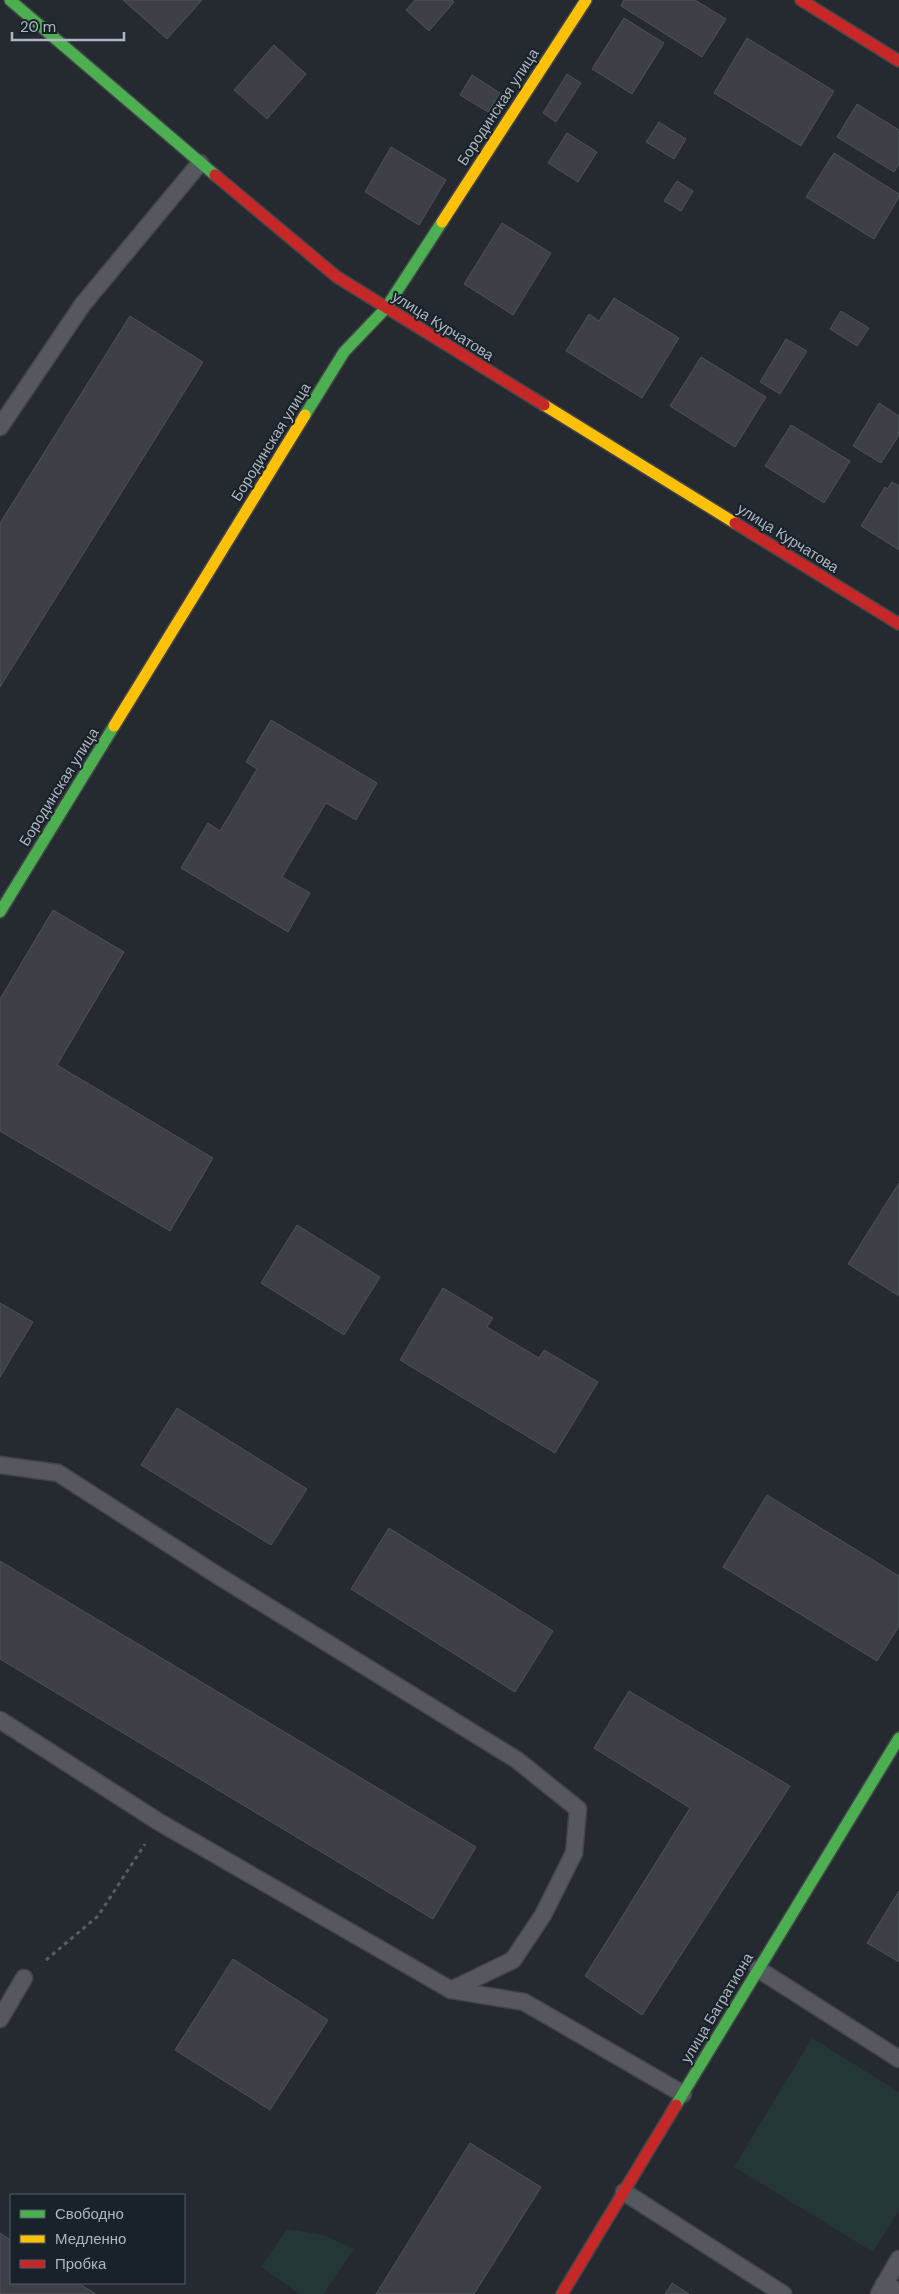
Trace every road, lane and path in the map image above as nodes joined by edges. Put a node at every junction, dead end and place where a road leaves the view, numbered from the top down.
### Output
1 (10, 0) edge
2 (586, 0) edge
3 (801, 0) edge
4 (899, 61) edge
5 (200, 163) junction
6 (386, 308) junction
7 (3, 416) edge
8 (899, 624) edge
9 (0, 912) edge
10 (0, 1465) edge
11 (0, 1720) edge
12 (899, 1738) edge
13 (159, 1822) junction
14 (758, 1969) junction
15 (24, 1978) joint
16 (451, 1990) junction
17 (0, 2019) edge
18 (899, 2059) edge
19 (683, 2094) junction
20 (624, 2192) junction
21 (899, 2259) edge
22 (882, 2289) edge
23 (899, 2292) edge
24 (562, 2294) edge
25 (782, 2294) edge

1 - 5 street, улица Курчатова
2 - 6 street, Бородинская улица
3 - 4 street
5 - 6 street, улица Курчатова
5 - 7 lane
6 - 8 street, улица Курчатова
6 - 9 street, Бородинская улица
10 - 16 lane
11 - 13 lane
12 - 14 street, улица Багратиона
13 - 15 path
13 - 16 lane
14 - 18 lane
14 - 19 street, улица Багратиона
15 - 17 lane
16 - 19 lane
19 - 20 street, улица Багратиона
20 - 24 street, улица Багратиона
20 - 25 lane
21 - 22 lane
22 - 23 lane

